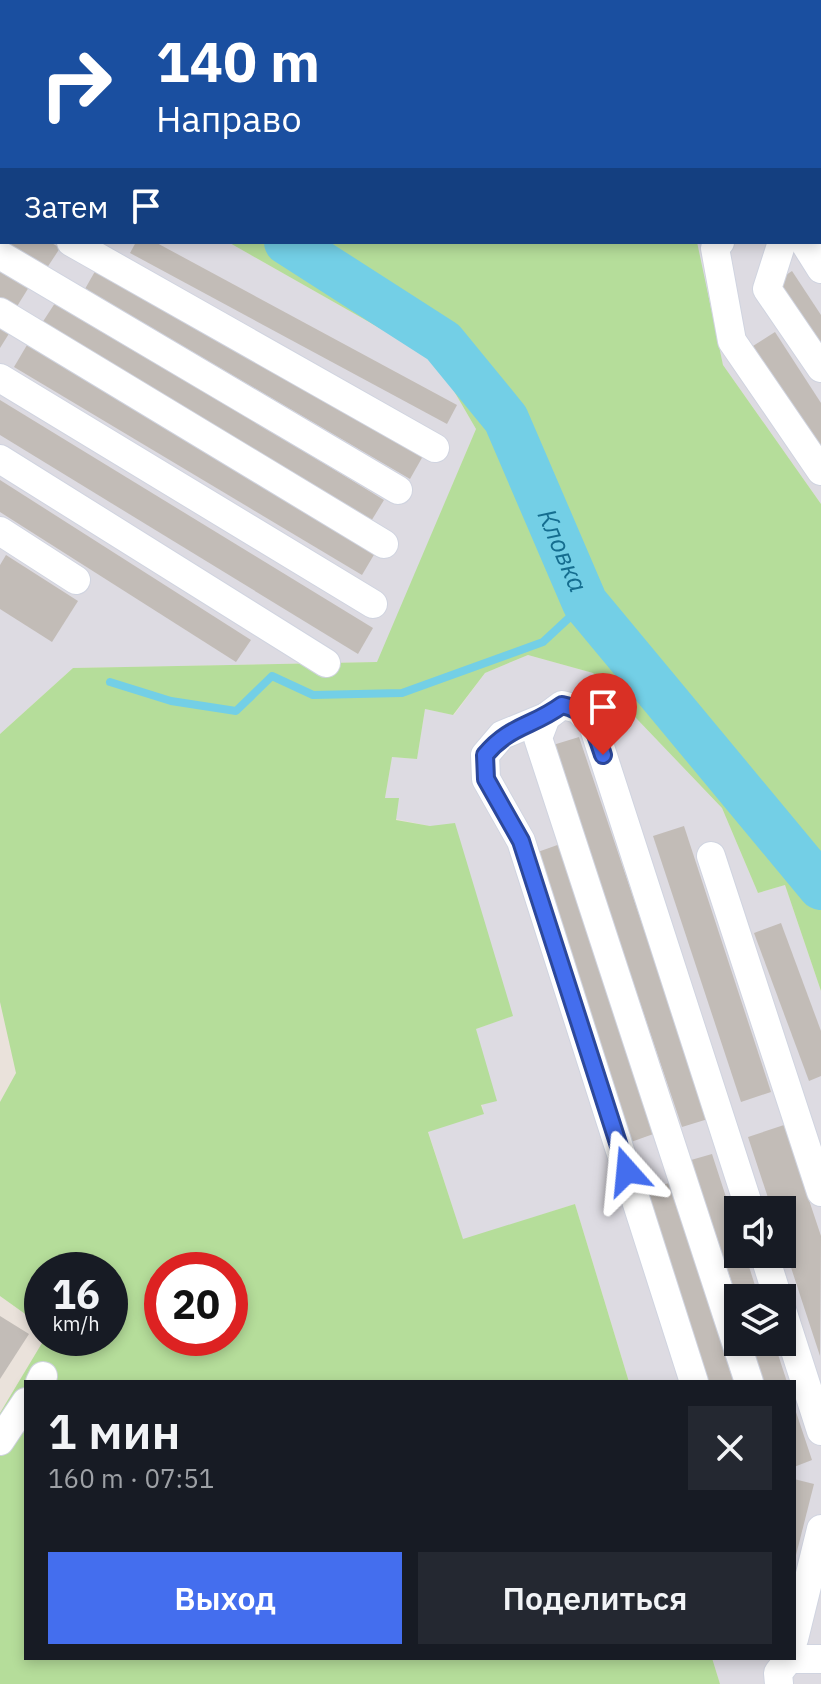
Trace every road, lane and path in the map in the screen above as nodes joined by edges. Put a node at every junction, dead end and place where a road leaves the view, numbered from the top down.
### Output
1 (75, 244) edge
2 (718, 244) edge
3 (781, 244) edge
4 (805, 244) edge
5 (0, 255) edge
6 (821, 269) edge
7 (0, 312) edge
8 (821, 368) edge
9 (0, 378) edge
10 (435, 448) dead end
11 (0, 459) edge
12 (821, 471) edge
13 (398, 490) dead end
14 (0, 531) edge
15 (384, 544) dead end
16 (76, 580) dead end
17 (373, 604) dead end
18 (326, 663) dead end
19 (546, 717) junction
20 (711, 856) dead end
21 (821, 1192) edge
22 (745, 1196) edge
23 (796, 1353) edge
24 (693, 1380) edge
25 (748, 1380) edge
26 (24, 1405) edge
27 (821, 1431) edge
28 (0, 1441) edge
29 (821, 1529) edge
30 (796, 1631) edge
31 (796, 1658) edge
32 (821, 1659) edge
33 (788, 1660) edge
34 (779, 1684) edge

1 - 10 lane
2 - 12 lane
3 - 8 lane
4 - 6 lane
5 - 13 lane
7 - 15 lane
9 - 17 lane
11 - 18 lane
14 - 16 lane
19 - 22 lane
19 - 24 lane
19 - 25 lane
20 - 21 lane
23 - 27 lane
26 - 28 lane
29 - 30 lane
31 - 32 lane
33 - 34 lane

